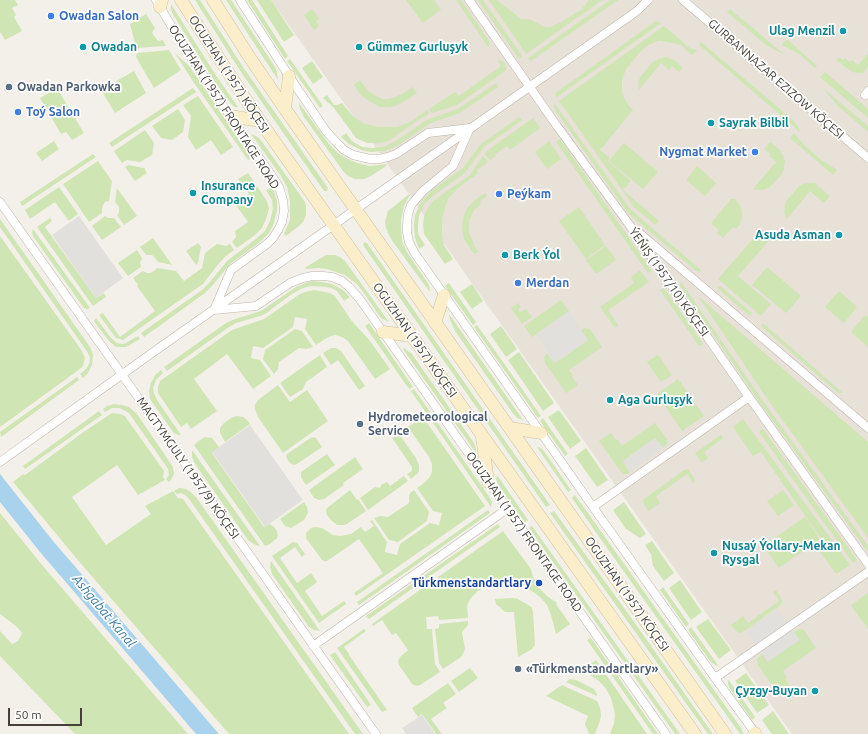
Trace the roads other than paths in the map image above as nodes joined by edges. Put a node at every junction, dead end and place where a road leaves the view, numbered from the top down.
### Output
1 (181, 0) edge
2 (214, 0) edge
3 (240, 0) edge
4 (469, 0) edge
5 (648, 0) edge
6 (683, 0) edge
7 (159, 2) edge
8 (289, 76) junction
9 (529, 87) junction
10 (285, 110) junction
11 (230, 116) junction
12 (260, 121) junction
13 (470, 128) junction
14 (868, 158) edge
15 (0, 202) edge
16 (356, 210) junction
17 (628, 223) junction
18 (334, 225) junction
19 (444, 295) junction
20 (214, 310) junction
21 (435, 323) junction
22 (383, 332) junction
23 (412, 336) junction
24 (122, 374) junction
25 (749, 397) junction
26 (510, 428) junction
27 (868, 428) edge
28 (541, 433) junction
29 (482, 435) junction
30 (1, 461) edge
31 (488, 482) junction
32 (593, 507) junction
33 (507, 509) junction
34 (868, 564) edge
35 (868, 572) edge
36 (313, 646) junction
37 (715, 678) junction
38 (376, 734) edge
39 (666, 734) edge
40 (695, 734) edge
41 (725, 734) edge
42 (755, 734) edge

1 - 12 main road, OGUZHAN (1957) KÖÇESI
2 - 10 main road, OGUZHAN (1957) KÖÇESI
3 - 8 street
4 - 9 street, ÝEŇIŞ (1957/10) KÖÇESI
5 - 9 street
6 - 14 street, GURBANNAZAR EZIZOW KÖÇESI
7 - 11 street, OGUZHAN (1957) FRONTAGE ROAD
8 - 10 main road
8 - 13 street
9 - 13 street
9 - 17 street, ÝEŇIŞ (1957/10) KÖÇESI
10 - 16 main road, OGUZHAN (1957) KÖÇESI
11 - 12 main road
11 - 20 street, OGUZHAN (1957) FRONTAGE ROAD
12 - 18 main road, OGUZHAN (1957) KÖÇESI
13 - 16 street
13 - 19 street
15 - 24 street, MAGTYMGULY (1957/9) KÖÇESI
16 - 18 street
16 - 21 main road, OGUZHAN (1957) KÖÇESI
17 - 25 street, ÝEŇIŞ (1957/10) KÖÇESI
17 - 27 street
18 - 20 street
18 - 23 main road, OGUZHAN (1957) KÖÇESI
19 - 21 main road
19 - 28 street
20 - 22 street, OGUZHAN (1957) FRONTAGE ROAD
20 - 24 street
21 - 26 main road, OGUZHAN (1957) KÖÇESI
22 - 23 main road
22 - 31 street, OGUZHAN (1957) FRONTAGE ROAD
23 - 29 main road, OGUZHAN (1957) KÖÇESI
24 - 30 street
24 - 36 street, MAGTYMGULY (1957/9) KÖÇESI
25 - 32 street
25 - 34 street, ÝEŇIŞ (1957/10) KÖÇESI
26 - 28 main road
26 - 41 main road, OGUZHAN (1957) KÖÇESI
28 - 32 street
29 - 31 main road
29 - 40 main road, OGUZHAN (1957) KÖÇESI
31 - 33 street, OGUZHAN (1957) FRONTAGE ROAD
32 - 37 street
33 - 36 street
33 - 39 street, OGUZHAN (1957) FRONTAGE ROAD
35 - 37 street
36 - 38 street, MAGTYMGULY (1957/9) KÖÇESI
37 - 42 street

